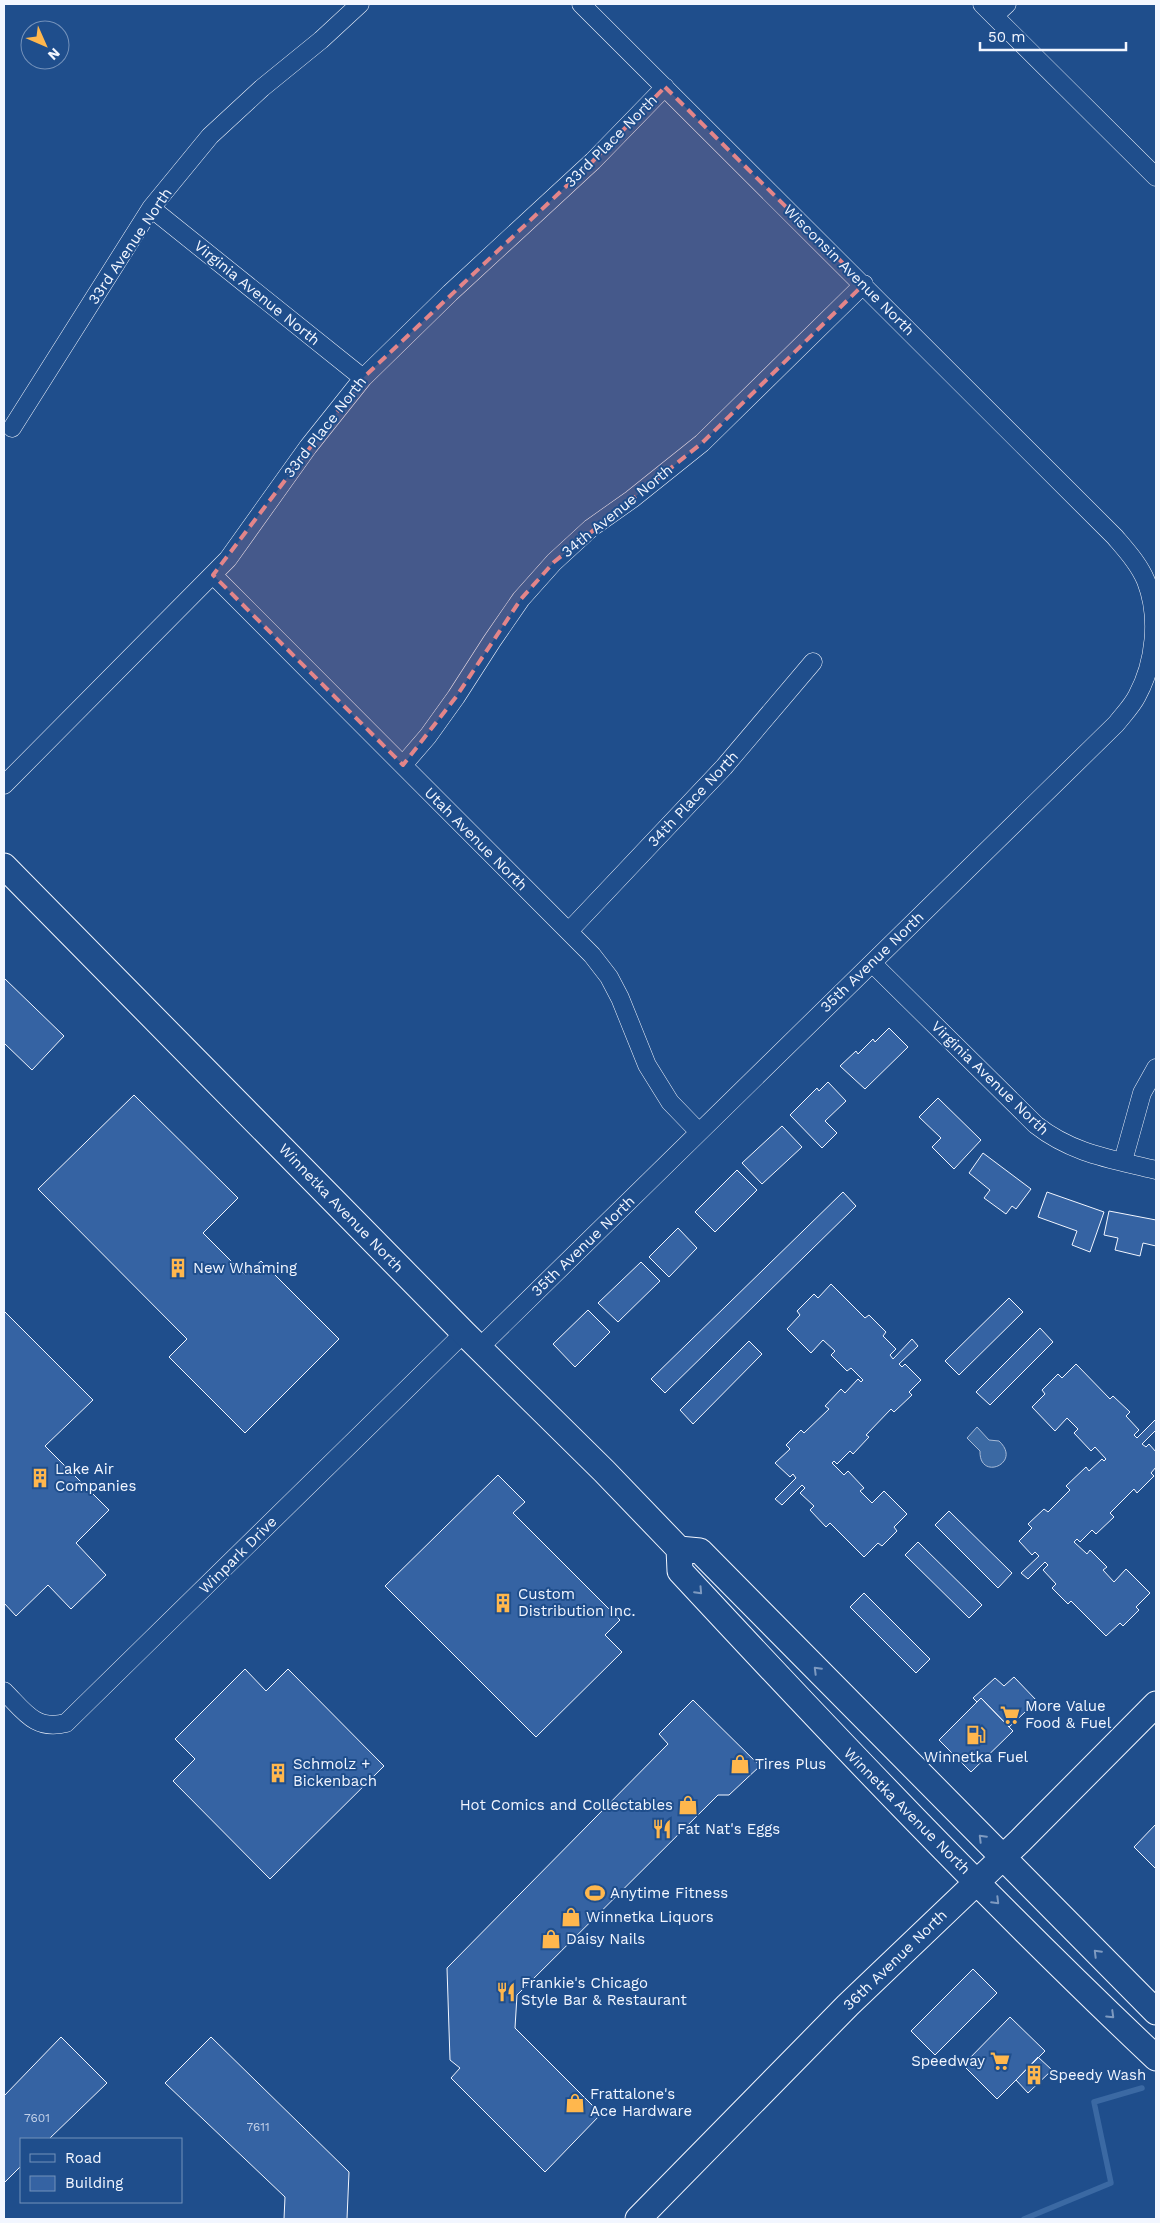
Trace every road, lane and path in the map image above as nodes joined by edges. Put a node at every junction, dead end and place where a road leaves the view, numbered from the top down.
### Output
1 (360, 4) edge
2 (581, 4) edge
3 (982, 4) edge
4 (1007, 4) edge
5 (994, 16) junction
6 (665, 87) junction
7 (1156, 177) edge
8 (151, 208) junction
9 (864, 284) junction
10 (363, 378) junction
11 (12, 428) dead end
12 (1115, 537) joint
13 (214, 575) junction
14 (813, 662) dead end
15 (402, 765) junction
16 (4, 784) edge
17 (4, 866) edge
18 (569, 931) junction
19 (872, 963) junction
20 (1156, 1068) edge
21 (699, 1132) junction
22 (1122, 1161) junction
23 (1156, 1170) edge
24 (472, 1340) junction
25 (679, 1550) junction
26 (4, 1691) edge
27 (1156, 1704) edge
28 (1001, 1857) junction
29 (977, 1882) junction
30 (1156, 2012) edge
31 (1156, 2058) edge
32 (638, 2219) edge

1 - 8 street, 33rd Avenue North
2 - 6 street, Wisconsin Avenue North
3 - 5 street
4 - 5 street
5 - 7 street
6 - 9 street, Wisconsin Avenue North
6 - 10 street, 33rd Place North
8 - 10 street, Virginia Avenue North
8 - 11 street, 33rd Avenue North
9 - 12 street, Wisconsin Avenue North
9 - 15 street, 34th Avenue North
10 - 13 street, 33rd Place North
12 - 19 street, 35th Avenue North
13 - 15 street, Utah Avenue North
13 - 16 street, 33rd Place North
14 - 18 street, 34th Place North
15 - 18 street, Utah Avenue North
17 - 24 main road, Winnetka Avenue North
18 - 21 street, Utah Avenue North
19 - 21 street, 35th Avenue North
19 - 22 street, Virginia Avenue North
20 - 22 street
21 - 24 street, 35th Avenue North
22 - 23 street, Virginia Avenue North
24 - 25 main road, Winnetka Avenue North
24 - 26 street, Winpark Drive
28 -> 25 main road
25 -> 29 main road, Winnetka Avenue North
27 - 28 main road, 36th Avenue North
28 - 29 main road, 36th Avenue North
30 -> 28 main road
29 -> 31 main road, Winnetka Avenue North
29 - 32 main road, 36th Avenue North

